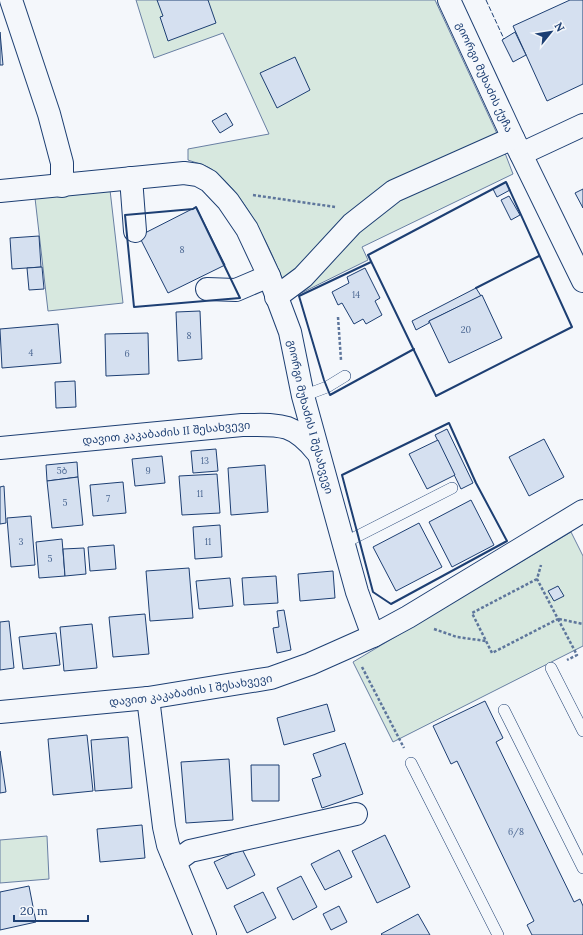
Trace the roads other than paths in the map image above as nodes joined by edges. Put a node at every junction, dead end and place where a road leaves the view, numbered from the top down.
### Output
1 (11, 0) edge
2 (449, 0) edge
3 (583, 124) edge
4 (517, 146) junction
5 (131, 178) junction
6 (62, 186) junction
7 (0, 191) edge
8 (135, 231) dead end
9 (269, 276) junction
10 (583, 281) edge
11 (207, 289) dead end
12 (276, 297) junction
13 (343, 377) road end
14 (303, 396) junction
15 (0, 448) edge
16 (320, 456) junction
17 (452, 488) dead end
18 (583, 511) edge
19 (344, 543) junction
20 (366, 639) junction
21 (551, 668) road end
22 (148, 698) junction
23 (504, 710) dead end
24 (0, 712) edge
25 (583, 731) edge
26 (412, 763) road end
27 (356, 814) dead end
28 (175, 862) junction
29 (583, 868) edge
30 (205, 935) edge
31 (498, 935) edge

1 - 6 street
2 - 4 street, გიორგი მუხაძის ქუჩა
3 - 4 street
4 - 10 street, გიორგი მუხაძის ქუჩა
4 - 12 street
5 - 6 street, გიორგი მუხაძის I შესახვევი
5 - 8 street
5 - 9 street, გიორგი მუხაძის I შესახვევი
6 - 7 street, გიორგი მუხაძის I შესახვევი
9 - 11 street
9 - 12 street, გიორგი მუხაძის I შესახვევი
12 - 14 street, გიორგი მუხაძის I შესახვევი
13 - 14 lane
14 - 16 street, გიორგი მუხაძის I შესახვევი
15 - 16 street, დავით კაკაბაძის II შესახვევი
16 - 19 street, გიორგი მუხაძის I შესახვევი
17 - 19 lane
18 - 20 street
19 - 20 street, გიორგი მუხაძის I შესახვევი
20 - 22 street, დავით კაკაბაძის I შესახვევი
21 - 25 lane
22 - 24 street, დავით კაკაბაძის I შესახვევი
22 - 28 street
23 - 29 lane
26 - 31 lane
27 - 28 street
28 - 30 street

